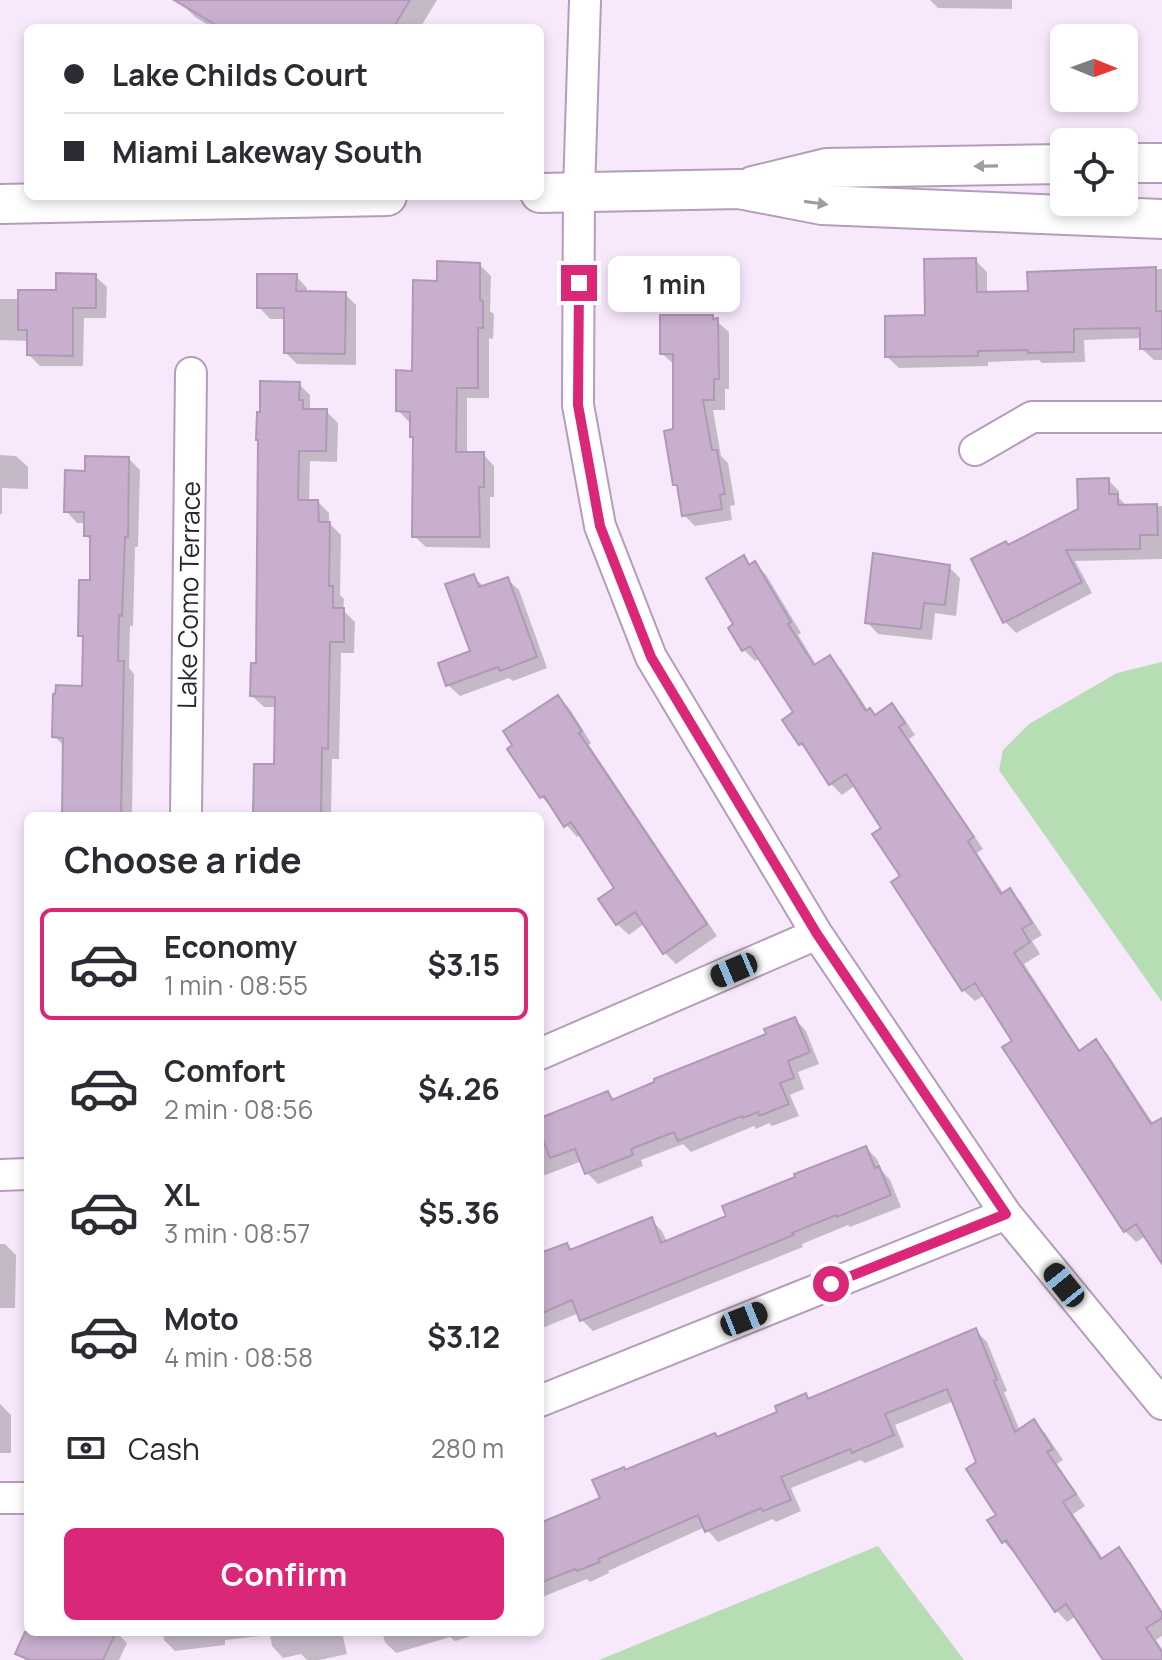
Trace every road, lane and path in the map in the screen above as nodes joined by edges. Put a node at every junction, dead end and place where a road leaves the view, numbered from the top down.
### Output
1 (585, 0) edge
2 (1138, 163) edge
3 (1162, 163) edge
4 (1050, 164) edge
5 (739, 189) junction
6 (579, 192) junction
7 (544, 193) edge
8 (194, 200) edge
9 (0, 204) edge
10 (1162, 219) edge
11 (191, 373) dead end
12 (1162, 417) edge
13 (975, 450) dead end
14 (186, 812) edge
15 (817, 934) junction
16 (544, 1052) edge
17 (24, 1174) edge
18 (0, 1175) edge
19 (1006, 1214) junction
20 (544, 1399) edge
21 (1162, 1404) edge
22 (0, 1498) edge
23 (24, 1498) edge

1 - 6 street
2 - 3 main road
4 -> 5 main road
5 - 6 main road
5 -> 10 main road
6 - 7 main road
6 - 15 street
8 - 9 main road
11 - 14 street, Lake Como Terrace
12 - 13 street
15 - 16 street
15 - 19 street
17 - 18 street
19 - 20 street
19 - 21 street
22 - 23 street

